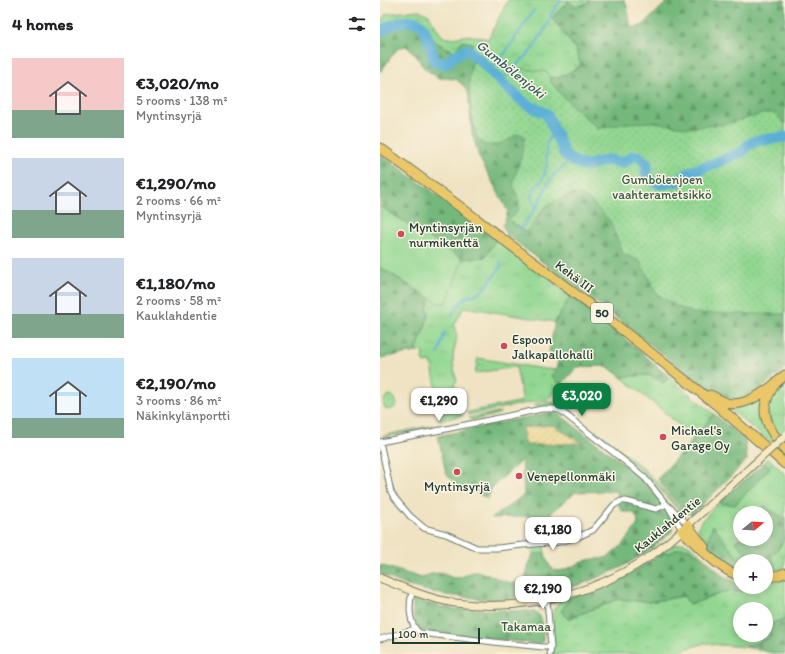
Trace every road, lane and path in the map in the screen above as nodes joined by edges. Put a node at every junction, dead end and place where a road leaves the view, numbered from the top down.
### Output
1 (380, 148) edge
2 (785, 375) edge
3 (774, 385) junction
4 (697, 390) junction
5 (785, 436) edge
6 (380, 442) edge
7 (785, 450) edge
8 (785, 464) edge
9 (666, 504) junction
10 (685, 528) junction
11 (785, 573) edge
12 (733, 574) edge
13 (773, 576) edge
14 (380, 578) edge
15 (412, 592) junction
16 (547, 600) junction
17 (416, 629) junction
18 (380, 639) edge
19 (551, 647) junction
20 (550, 654) edge

1 - 4 highway, Kehä III / 50
2 - 3 highway
3 - 4 highway
3 - 7 highway
4 - 8 highway, Kehä III / 50
5 - 10 street, Kauklahdentie, bridge
6 - 9 street
6 - 9 street
9 - 10 street
10 - 12 highway
10 - 16 street, Kauklahdentie
11 - 13 highway
14 - 15 street, Kauklahdentie
15 - 16 street, Kauklahdentie
15 - 17 street
16 - 19 street
17 - 18 street
17 - 19 street
19 - 20 street

